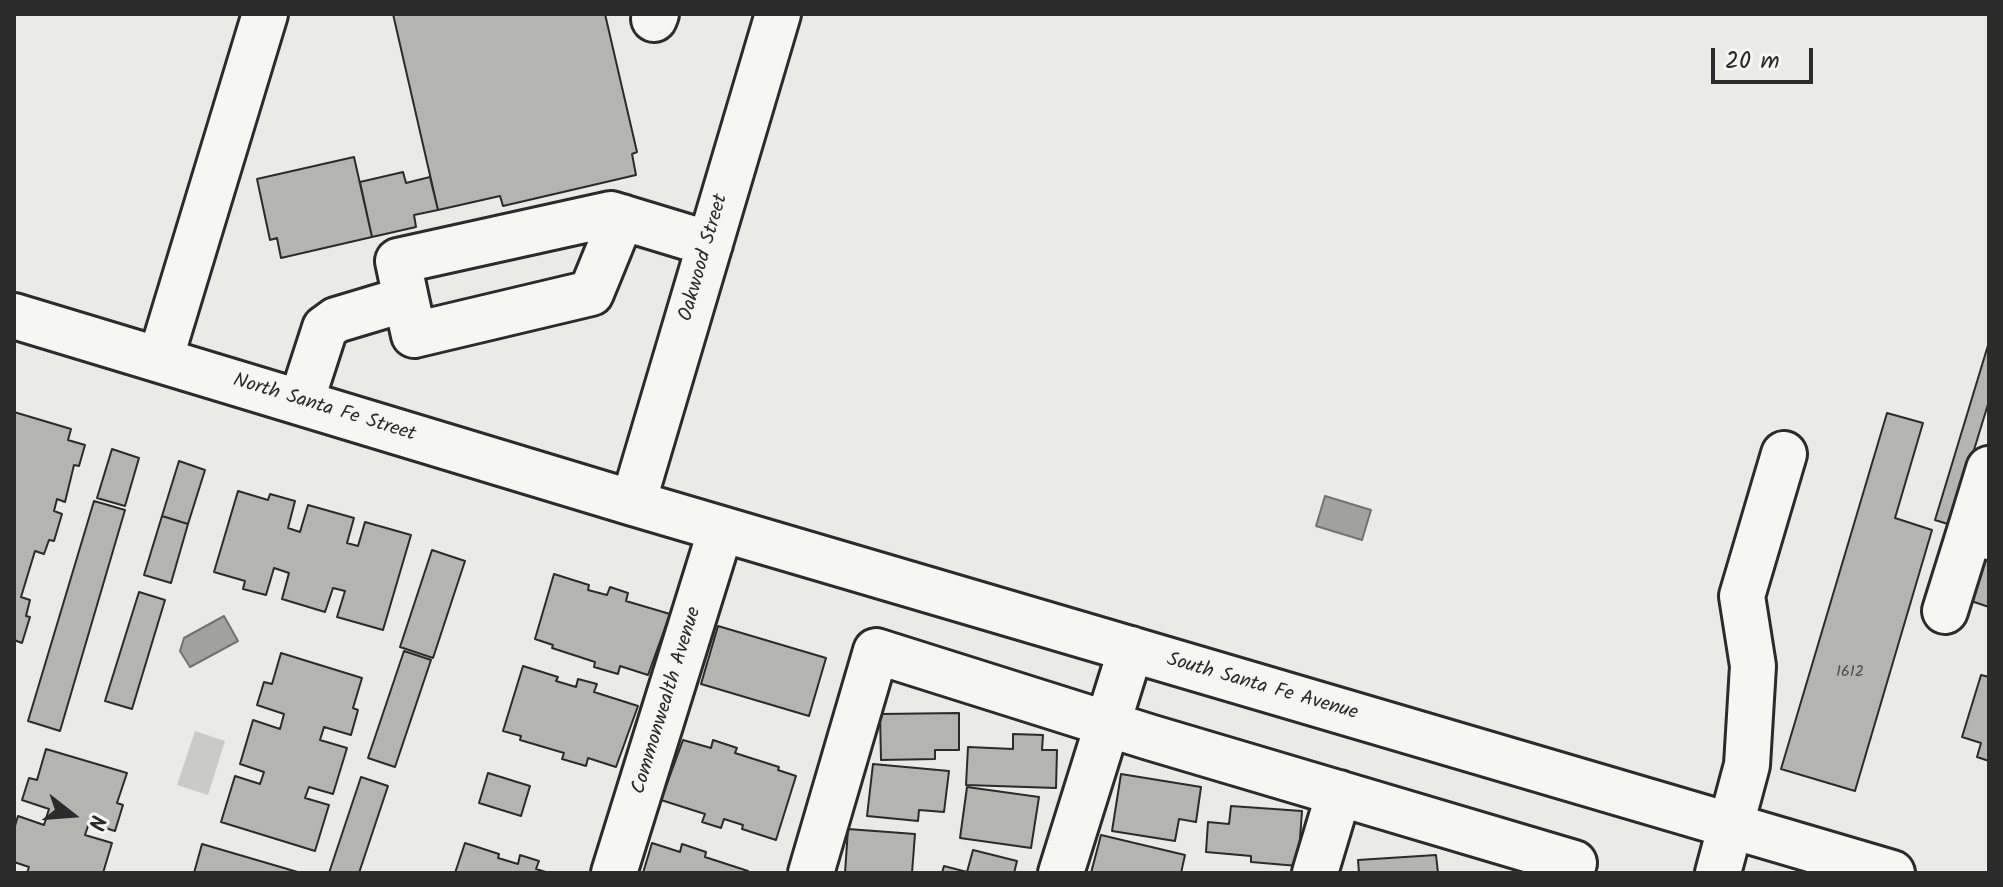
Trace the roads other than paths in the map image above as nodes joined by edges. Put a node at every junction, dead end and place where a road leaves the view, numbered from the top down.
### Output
1 (265, 14) edge
2 (778, 14) edge
3 (622, 217) junction
4 (710, 244) junction
5 (406, 299) junction
6 (14, 316) edge
7 (160, 360) junction
8 (301, 402) junction
9 (1784, 454) dead end
10 (1989, 469) edge
11 (633, 503) junction
12 (721, 529) junction
13 (1980, 534) edge
14 (1945, 611) dead end
15 (1131, 649) junction
16 (1108, 725) junction
17 (1339, 793) junction
18 (1731, 826) junction
19 (614, 873) edge
20 (811, 873) edge
21 (1061, 873) edge
22 (1315, 873) edge
23 (1570, 873) edge
24 (1718, 873) edge
25 (1892, 873) edge

1 - 7 street
2 - 4 street, Oakwood Street
3 - 4 street
3 - 5 street
3 - 5 street
4 - 11 street, Oakwood Street
5 - 8 street
6 - 7 street, North Santa Fe Street
7 - 8 street, North Santa Fe Street
8 - 11 street, North Santa Fe Street
9 - 18 street
10 - 13 street
11 - 12 street, South Santa Fe Avenue
12 - 15 street, South Santa Fe Avenue
12 - 19 street, Commonwealth Avenue
13 - 14 street
15 - 16 street
15 - 18 street, South Santa Fe Avenue
16 - 17 street
16 - 20 street
16 - 21 street
17 - 22 street
17 - 23 street
18 - 24 street
18 - 25 street, South Santa Fe Avenue

